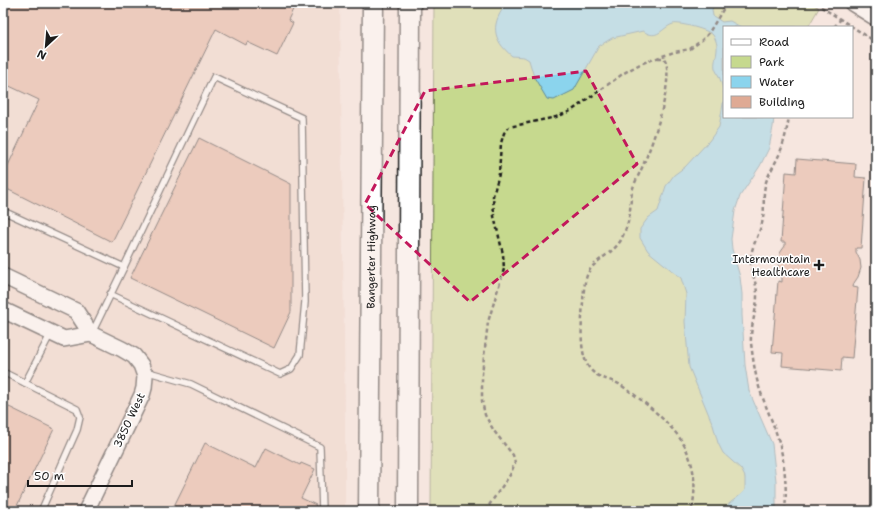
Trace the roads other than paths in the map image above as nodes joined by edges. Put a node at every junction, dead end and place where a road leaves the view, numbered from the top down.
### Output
1 (373, 3) edge
2 (410, 3) edge
3 (852, 3) edge
4 (876, 18) edge
5 (3, 211) edge
6 (124, 267) junction
7 (3, 276) edge
8 (110, 294) junction
9 (3, 310) edge
10 (51, 333) junction
11 (91, 334) junction
12 (143, 371) junction
13 (3, 372) edge
14 (25, 383) junction
15 (41, 511) edge
16 (86, 511) edge
17 (322, 511) edge
18 (369, 511) edge
19 (408, 511) edge

1 - 18 highway, Bangerter Highway
2 - 19 highway
3 - 4 street
5 - 6 lane
6 - 8 lane
6 - 8 lane
7 - 11 street
8 - 11 lane
9 - 10 street
10 - 11 street
10 - 14 lane
11 - 12 street
12 - 16 street, 3850 West
12 - 17 lane
13 - 14 lane
14 - 15 lane

